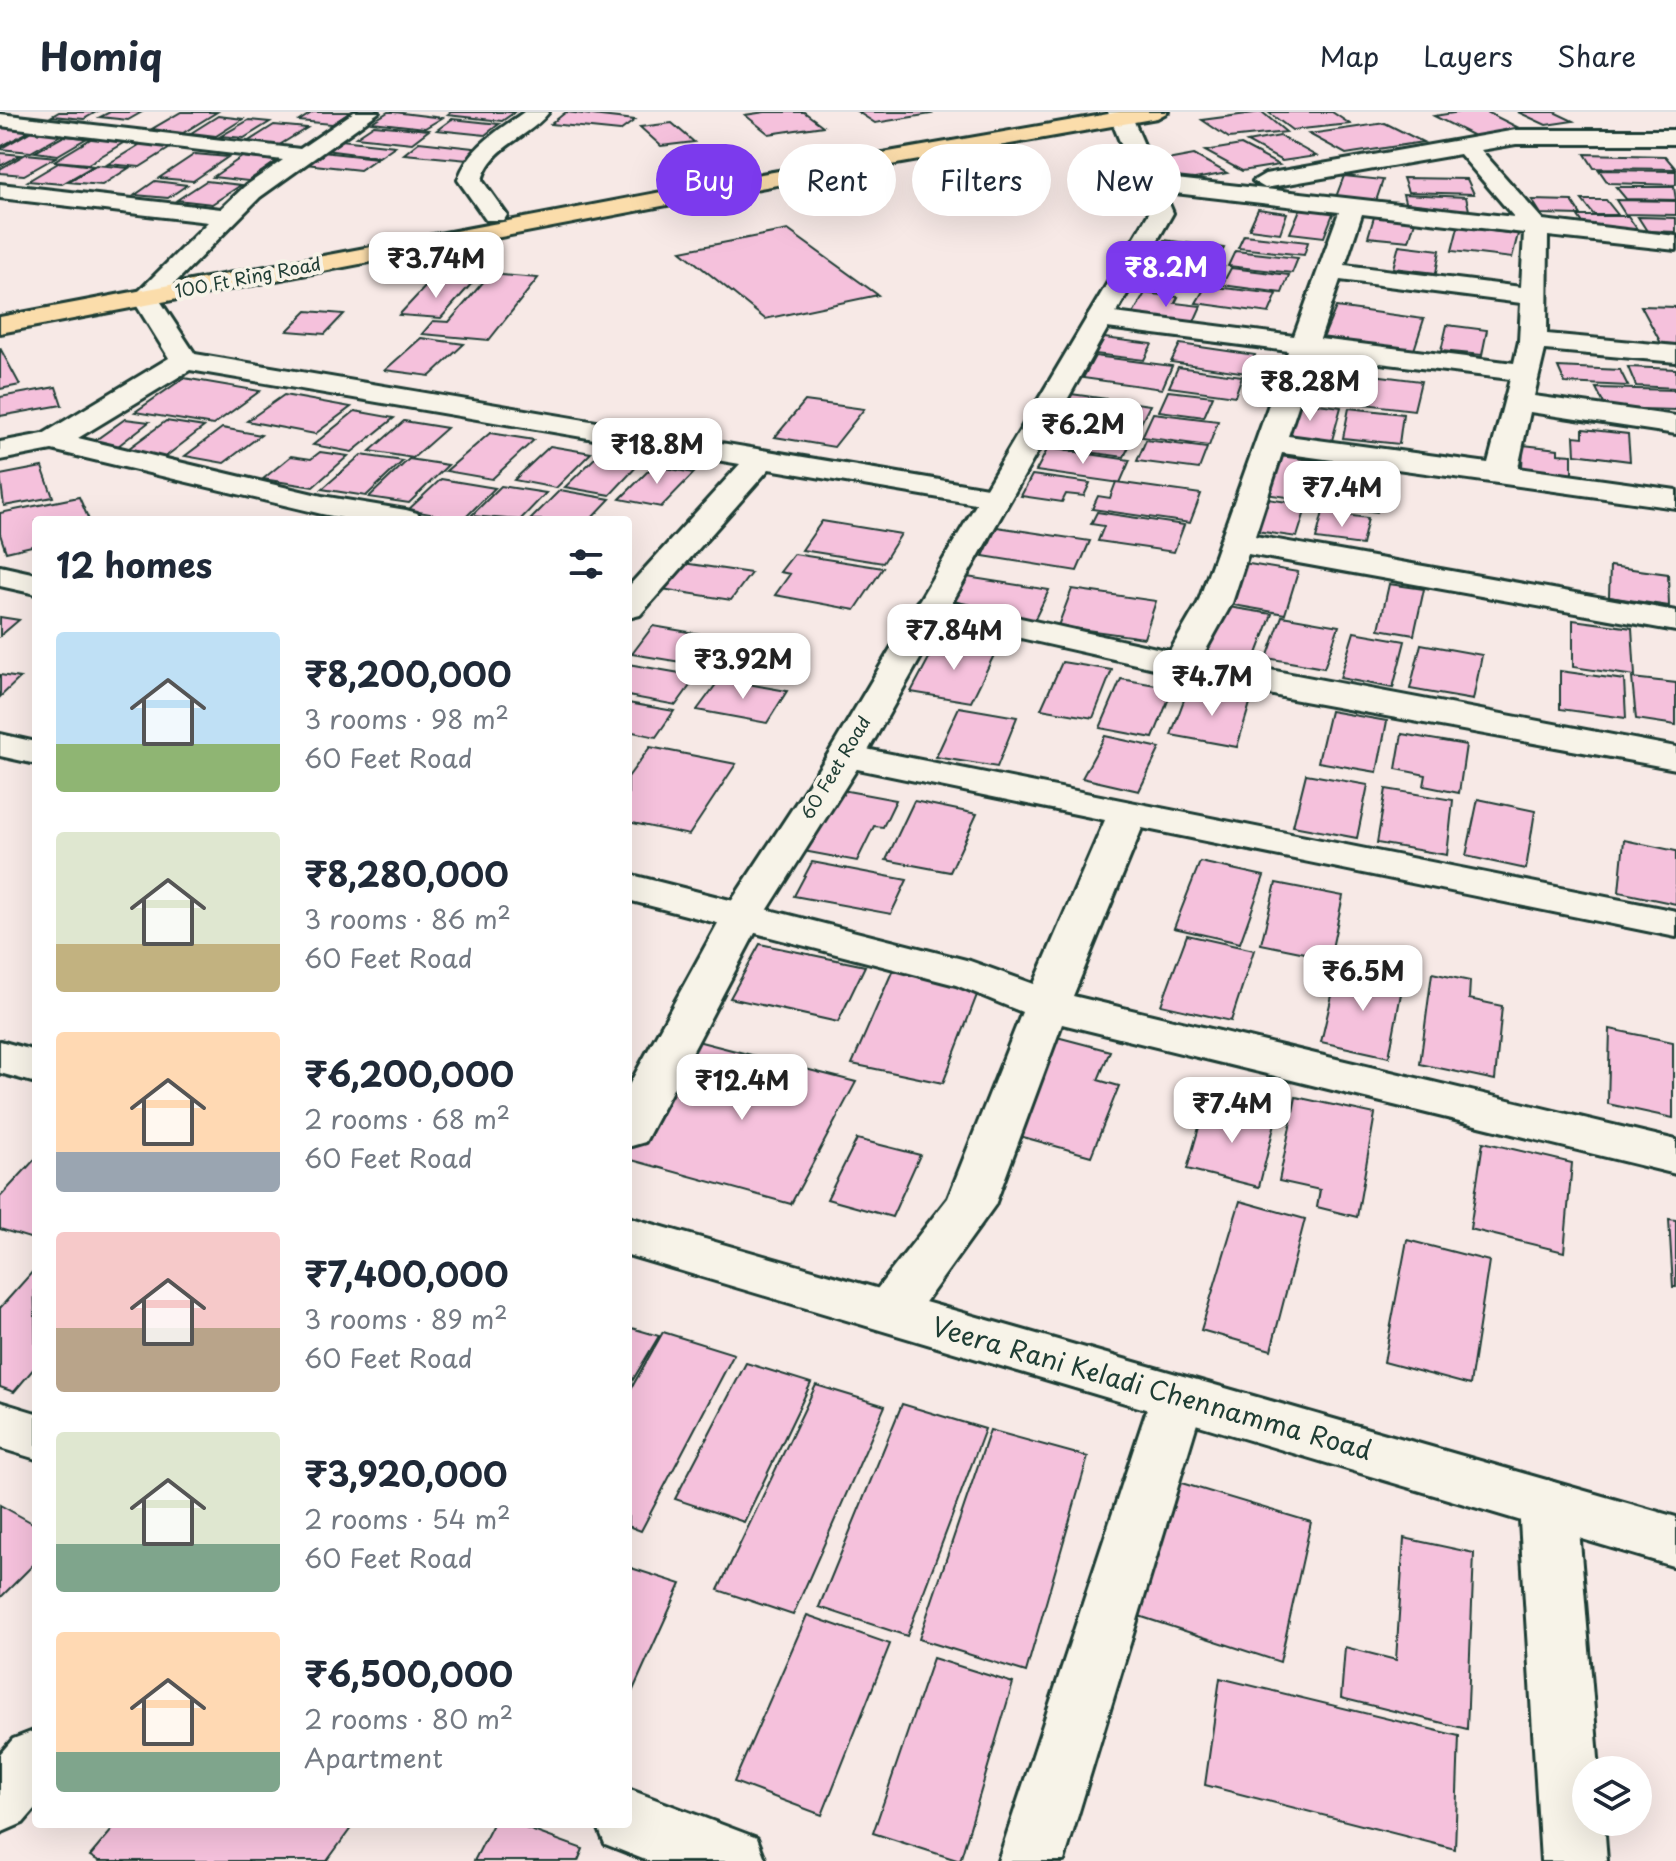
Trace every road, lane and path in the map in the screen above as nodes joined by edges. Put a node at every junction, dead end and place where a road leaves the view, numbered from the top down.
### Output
1 (368, 112) edge
2 (538, 112) edge
3 (1070, 112) edge
4 (1157, 112) edge
5 (1121, 115) edge
6 (0, 120) edge
7 (1675, 138) edge
8 (1133, 144) edge
9 (1466, 147) junction
10 (304, 156) junction
11 (1181, 187) edge
12 (1208, 190) junction
13 (0, 191) edge
14 (1353, 205) junction
15 (495, 215) junction
16 (1159, 216) edge
17 (224, 217) junction
18 (1536, 228) junction
19 (1676, 243) edge
20 (1329, 271) junction
21 (168, 274) junction
22 (1536, 297) junction
23 (145, 298) junction
24 (0, 305) edge
25 (1099, 319) junction
26 (0, 325) edge
27 (1533, 341) junction
28 (1306, 346) junction
29 (1676, 354) edge
30 (185, 361) junction
31 (1525, 373) junction
32 (1518, 402) junction
33 (1676, 425) edge
34 (52, 441) junction
35 (1270, 442) junction
36 (0, 451) edge
37 (761, 459) junction
38 (1501, 474) junction
39 (993, 498) junction
40 (1676, 499) edge
41 (322, 505) junction
42 (267, 516) edge
43 (384, 516) edge
44 (1235, 542) junction
45 (632, 560) edge
46 (32, 563) edge
47 (665, 566) junction
48 (0, 569) edge
49 (0, 576) edge
50 (32, 583) edge
51 (632, 603) edge
52 (930, 608) junction
53 (1676, 621) edge
54 (1181, 663) junction
55 (0, 745) edge
56 (32, 752) edge
57 (846, 756) junction
58 (1676, 758) edge
59 (1129, 811) junction
60 (632, 888) edge
61 (744, 914) junction
62 (1676, 924) edge
63 (1047, 1005) junction
64 (0, 1057) edge
65 (32, 1066) edge
66 (632, 1123) edge
67 (1676, 1157) edge
68 (632, 1237) edge
69 (889, 1312) junction
70 (1178, 1397) junction
71 (0, 1425) edge
72 (32, 1435) edge
73 (1548, 1505) junction
74 (1676, 1542) edge
75 (32, 1765) edge
76 (0, 1801) edge
77 (632, 1823) edge
78 (733, 1861) edge
79 (1031, 1861) edge
80 (1574, 1861) edge

1 - 10 street
2 - 15 street
3 - 15 main road, 100 Ft Ring Road
4 - 5 main road, 100 Ft Ring Road
5 - 8 street, 60 Feet Road
5 - 23 main road, 100 Ft Ring Road
6 - 10 street
7 - 9 street
9 - 12 street
9 - 18 street
10 - 17 street
11 - 12 street
12 - 14 street
13 - 17 street
14 - 18 street
14 - 20 street
15 - 21 main road, 100 Ft Ring Road
16 - 25 street, 60 Feet Road
17 - 21 street
18 - 19 street
18 - 22 street
20 - 22 street
20 - 28 street
21 - 23 street
21 - 24 main road, 100 Ft Ring Road
22 - 27 street
23 - 26 main road, 100 Ft Ring Road
23 - 30 street
25 - 28 street
25 - 39 street, 60 Feet Road
27 - 29 street
27 - 31 street
28 - 31 street
28 - 35 street
30 - 34 street
30 - 37 street
31 - 32 street
32 - 33 street
32 - 38 street
34 - 36 street
34 - 41 street
35 - 38 street
35 - 44 street
37 - 39 street
37 - 47 street
38 - 40 street
39 - 52 street, 60 Feet Road
41 - 42 street
41 - 43 street
44 - 53 street
44 - 54 street
45 - 47 street
46 - 48 street
47 - 51 street
49 - 50 street
52 - 54 street
52 - 57 street, 60 Feet Road
54 - 58 street
55 - 56 street
57 - 59 street
57 - 61 street, 60 Feet Road
59 - 62 street
59 - 63 street
60 - 61 street
61 - 63 street
61 - 66 street, 60 Feet Road
63 - 67 street
63 - 69 street
64 - 65 street
68 - 69 street, Veera Rani Keladi Chennamma Road
69 - 70 street, Veera Rani Keladi Chennamma Road
70 - 73 street, Veera Rani Keladi Chennamma Road
70 - 79 street
71 - 72 street
73 - 74 street, Veera Rani Keladi Chennamma Road
73 - 80 street
75 - 76 street
77 - 78 street

